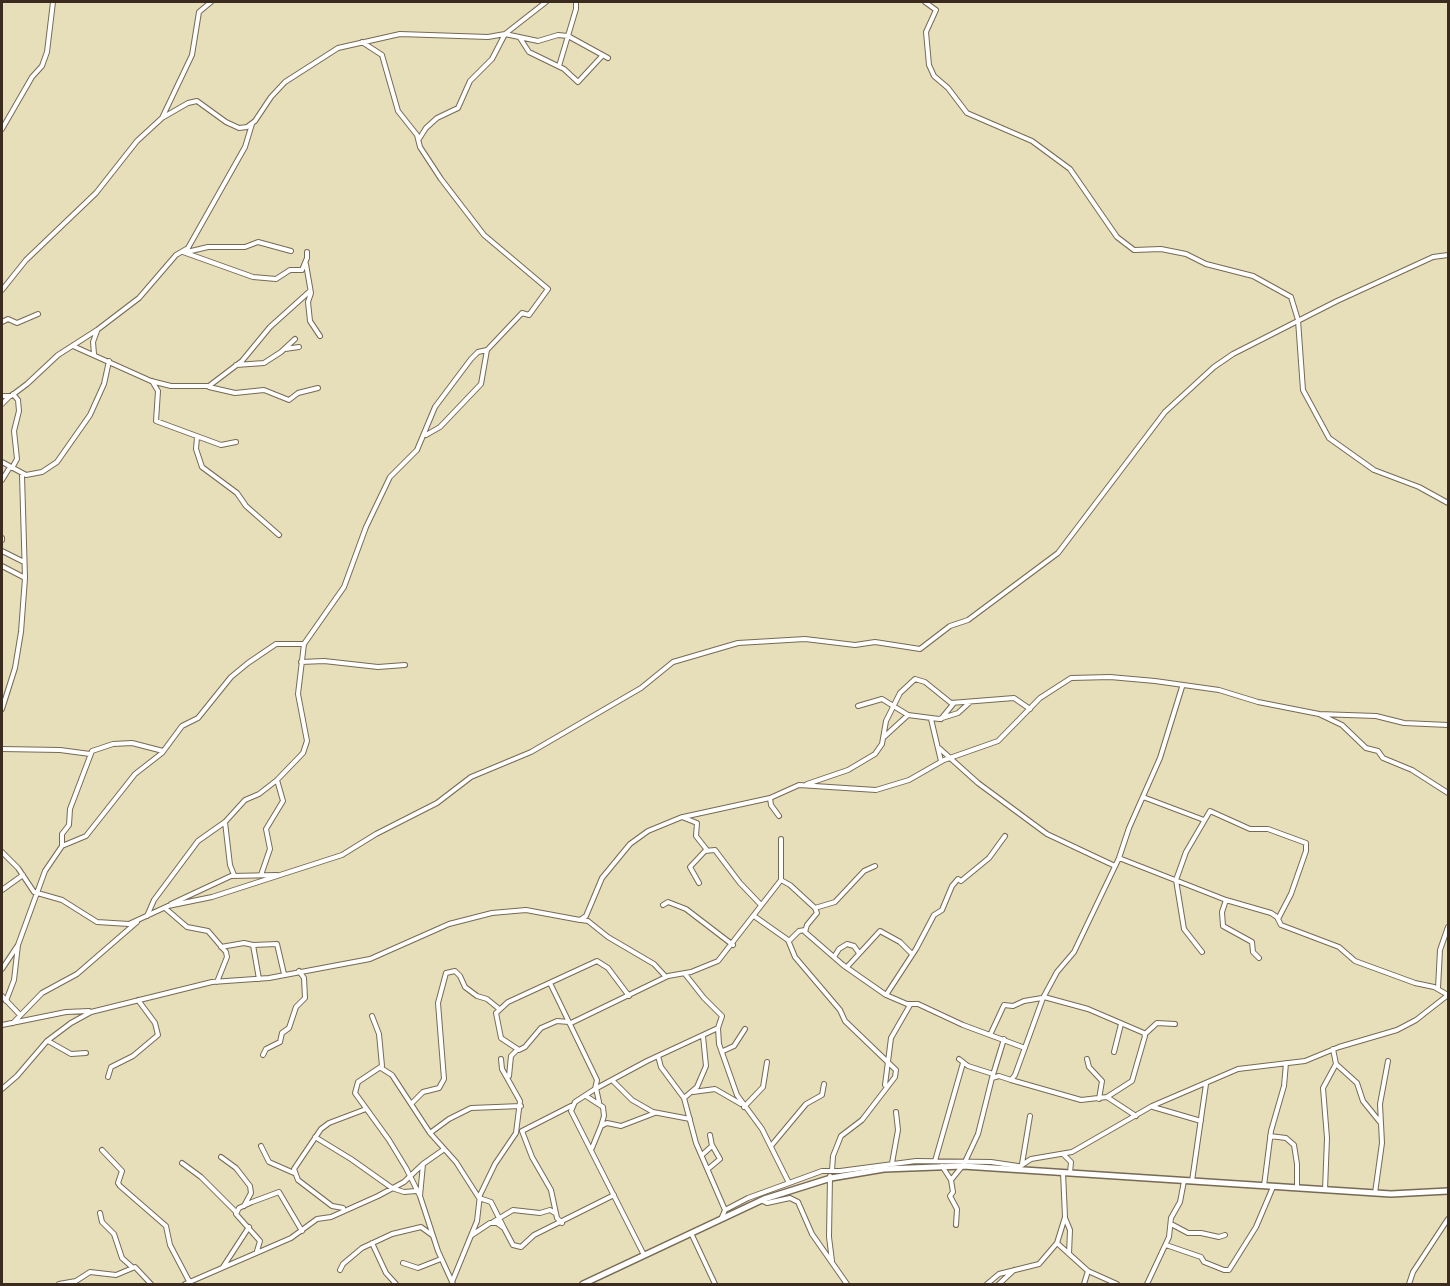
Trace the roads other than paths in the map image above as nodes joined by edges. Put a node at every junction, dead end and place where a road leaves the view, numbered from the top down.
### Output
1 (53, 2) edge
2 (211, 2) edge
3 (546, 2) edge
4 (576, 2) edge
5 (925, 2) edge
6 (505, 34) junction
7 (568, 36) junction
8 (519, 37) junction
9 (362, 42) junction
10 (559, 66) junction
11 (162, 118) junction
12 (252, 124) junction
13 (426, 128) junction
14 (2, 129) edge
15 (414, 130) junction
16 (419, 139) junction
17 (291, 251) dead end
18 (184, 252) junction
19 (307, 252) dead end
20 (1449, 255) edge
21 (306, 264) junction
22 (2, 290) edge
23 (310, 291) junction
24 (38, 314) dead end
25 (1298, 320) junction
26 (2, 322) edge
27 (97, 330) junction
28 (320, 336) dead end
29 (295, 339) dead end
30 (72, 346) junction
31 (299, 347) dead end
32 (285, 349) junction
33 (487, 350) junction
34 (94, 354) junction
35 (109, 361) junction
36 (236, 365) junction
37 (151, 381) junction
38 (208, 386) junction
39 (318, 388) dead end
40 (12, 395) junction
41 (2, 396) edge
42 (2, 404) edge
43 (426, 435) junction
44 (197, 437) junction
45 (236, 442) dead end
46 (2, 462) edge
47 (11, 468) junction
48 (22, 475) junction
49 (2, 480) edge
50 (1449, 503) edge
51 (279, 535) dead end
52 (2, 551) edge
53 (24, 562) junction
54 (2, 566) edge
55 (25, 578) junction
56 (304, 645) junction
57 (301, 662) junction
58 (405, 665) dead end
59 (1182, 687) junction
60 (8, 689) junction
61 (2, 690) edge
62 (969, 702) junction
63 (954, 703) junction
64 (894, 705) junction
65 (858, 706) dead end
66 (2, 709) edge
67 (1030, 709) junction
68 (1319, 714) junction
69 (908, 715) junction
70 (931, 718) junction
71 (941, 719) junction
72 (1449, 725) edge
73 (884, 737) junction
74 (939, 748) junction
75 (2, 749) edge
76 (164, 751) junction
77 (90, 754) junction
78 (950, 758) junction
79 (940, 761) junction
80 (277, 780) junction
81 (805, 785) junction
82 (1449, 793) edge
83 (1143, 797) junction
84 (770, 798) junction
85 (705, 813) junction
86 (779, 816) dead end
87 (682, 817) junction
88 (1204, 820) junction
89 (225, 822) junction
90 (698, 824) junction
91 (1005, 836) dead end
92 (781, 839) dead end
93 (62, 846) junction
94 (707, 850) junction
95 (2, 852) edge
96 (1119, 858) junction
97 (875, 866) dead end
98 (1115, 866) junction
99 (23, 875) junction
100 (235, 875) junction
101 (261, 875) junction
102 (281, 876) junction
103 (781, 880) junction
104 (1176, 880) junction
105 (699, 883) dead end
106 (2, 890) edge
107 (37, 893) junction
108 (1226, 900) junction
109 (663, 905) dead end
110 (761, 905) junction
111 (166, 907) junction
112 (816, 908) junction
113 (147, 916) junction
114 (754, 916) junction
115 (1278, 919) junction
116 (580, 921) junction
117 (138, 922) junction
118 (1449, 927) edge
119 (805, 930) junction
120 (789, 941) junction
121 (18, 945) junction
122 (254, 945) junction
123 (733, 945) junction
124 (221, 947) junction
125 (1202, 952) dead end
126 (859, 953) junction
127 (913, 955) junction
128 (834, 957) junction
129 (1259, 958) dead end
130 (847, 968) junction
131 (2, 969) edge
132 (298, 970) junction
133 (284, 974) junction
134 (685, 974) junction
135 (666, 977) junction
136 (259, 979) junction
137 (217, 982) junction
138 (550, 983) junction
139 (1438, 988) junction
140 (886, 995) junction
141 (1449, 995) edge
142 (2, 996) edge
143 (630, 996) junction
144 (1043, 997) junction
145 (1035, 999) junction
146 (138, 1000) junction
147 (6, 1001) junction
148 (910, 1004) junction
149 (498, 1008) junction
150 (1038, 1009) junction
151 (564, 1010) junction
152 (91, 1012) junction
153 (20, 1015) junction
154 (372, 1016) dead end
155 (559, 1021) junction
156 (13, 1023) junction
157 (571, 1023) junction
158 (1120, 1024) junction
159 (1174, 1024) dead end
160 (2, 1025) edge
161 (718, 1028) junction
162 (745, 1029) dead end
163 (991, 1033) junction
164 (1145, 1034) junction
165 (703, 1036) junction
166 (1004, 1040) junction
167 (47, 1041) junction
168 (1024, 1048) junction
169 (1333, 1049) junction
170 (517, 1050) junction
171 (723, 1051) junction
172 (1114, 1052) dead end
173 (86, 1053) dead end
174 (263, 1055) dead end
175 (658, 1056) junction
176 (501, 1059) dead end
177 (1087, 1059) dead end
178 (1388, 1061) dead end
179 (767, 1062) dead end
180 (889, 1062) junction
181 (1286, 1063) junction
182 (1336, 1064) junction
183 (381, 1068) junction
184 (992, 1076) junction
185 (108, 1077) dead end
186 (509, 1078) junction
187 (1011, 1080) junction
188 (613, 1081) junction
189 (824, 1084) dead end
190 (1206, 1084) junction
191 (2, 1089) edge
192 (596, 1089) junction
193 (884, 1089) junction
194 (693, 1092) junction
195 (517, 1095) junction
196 (586, 1096) junction
197 (1107, 1096) junction
198 (684, 1098) junction
199 (1099, 1099) junction
200 (599, 1102) junction
201 (411, 1104) junction
202 (505, 1105) junction
203 (521, 1106) junction
204 (572, 1106) junction
205 (744, 1106) junction
206 (1152, 1106) junction
207 (366, 1109) junction
208 (896, 1112) dead end
209 (656, 1113) junction
210 (1030, 1116) dead end
211 (1136, 1116) junction
212 (690, 1119) junction
213 (1201, 1121) junction
214 (1381, 1123) junction
215 (601, 1126) junction
216 (522, 1131) junction
217 (430, 1133) junction
218 (516, 1133) junction
219 (710, 1135) dead end
220 (1270, 1136) junction
221 (315, 1137) junction
222 (712, 1145) junction
223 (261, 1146) dead end
224 (771, 1146) junction
225 (592, 1148) junction
226 (1077, 1149) junction
227 (102, 1150) dead end
228 (443, 1150) junction
229 (702, 1155) junction
230 (1063, 1155) junction
231 (221, 1157) dead end
232 (935, 1161) junction
233 (1071, 1162) junction
234 (182, 1163) dead end
235 (892, 1163) junction
236 (423, 1164) junction
237 (964, 1164) junction
238 (941, 1165) junction
239 (1019, 1166) junction
240 (708, 1169) junction
241 (294, 1173) junction
242 (1066, 1173) junction
243 (785, 1174) junction
244 (831, 1174) junction
245 (409, 1177) junction
246 (951, 1180) junction
247 (1184, 1181) junction
248 (1192, 1182) junction
249 (789, 1183) junction
250 (781, 1186) junction
251 (1264, 1186) junction
252 (1273, 1187) junction
253 (392, 1188) junction
254 (1297, 1188) junction
255 (1325, 1190) junction
256 (416, 1191) junction
257 (1449, 1191) edge
258 (1375, 1193) junction
259 (614, 1195) junction
260 (420, 1196) junction
261 (479, 1198) junction
262 (760, 1200) junction
263 (244, 1206) junction
264 (351, 1208) junction
265 (496, 1209) junction
266 (236, 1212) junction
267 (556, 1213) junction
268 (724, 1213) junction
269 (100, 1214) dead end
270 (501, 1217) junction
271 (1065, 1217) junction
272 (1449, 1219) edge
273 (491, 1223) junction
274 (562, 1223) junction
275 (956, 1225) dead end
276 (1172, 1225) junction
277 (249, 1227) junction
278 (504, 1228) junction
279 (302, 1231) junction
280 (691, 1233) junction
281 (472, 1235) junction
282 (1225, 1235) dead end
283 (433, 1236) junction
284 (372, 1243) junction
285 (1057, 1244) junction
286 (1166, 1245) junction
287 (254, 1254) junction
288 (644, 1255) junction
289 (1070, 1255) junction
290 (442, 1259) junction
291 (403, 1263) dead end
292 (832, 1265) junction
293 (132, 1267) junction
294 (222, 1267) junction
295 (340, 1270) dead end
296 (1014, 1270) junction
297 (1088, 1271) junction
298 (71, 1281) edge
299 (452, 1283) edge
300 (59, 1284) edge
301 (151, 1284) edge
302 (187, 1284) edge
303 (396, 1284) edge
304 (583, 1284) edge
305 (715, 1284) edge
306 (847, 1284) edge
307 (987, 1284) edge
308 (999, 1284) edge
309 (1084, 1284) edge
310 (1117, 1284) edge
311 (1148, 1284) edge
312 (1410, 1284) edge

1 - 14 street
2 - 11 street
3 - 6 street
4 - 7 street
5 - 25 street
6 - 8 street
6 - 9 street
6 - 13 street
7 - 8 street
7 - 10 street
7 - 10 street
8 - 10 street
9 - 12 street
9 - 15 street
11 - 12 street
11 - 22 street
12 - 18 street
13 - 15 street
13 - 16 street
15 - 16 street
16 - 33 street
17 - 18 street
18 - 21 street
18 - 27 street
19 - 21 street
20 - 25 street
21 - 23 street
23 - 28 street
23 - 36 street
24 - 26 street
25 - 50 street
25 - 102 street
27 - 30 street
27 - 34 street
29 - 32 street
30 - 34 street
30 - 40 street
31 - 32 street
32 - 36 street
33 - 43 street
33 - 43 street
34 - 35 street
35 - 37 street
35 - 48 street
36 - 38 street
37 - 38 street
37 - 44 street
38 - 39 street
40 - 41 street
40 - 42 street
40 - 47 street
43 - 56 street
44 - 45 street
44 - 51 street
46 - 47 street
47 - 48 street
47 - 49 street
48 - 53 street
52 - 53 street
53 - 55 street
54 - 55 street
55 - 60 street
56 - 57 street
56 - 76 street
57 - 58 street
57 - 80 street
59 - 67 street
59 - 68 street
59 - 83 street
60 - 61 street
60 - 66 street
62 - 63 street
62 - 67 street
62 - 71 street
63 - 64 street
63 - 71 street
64 - 65 street
64 - 69 street
64 - 73 street
67 - 78 street
68 - 72 street
68 - 82 street
69 - 70 street
69 - 73 street
70 - 71 street
70 - 74 street
73 - 81 street
74 - 78 street
74 - 79 street
75 - 77 street
76 - 77 street
76 - 93 street
77 - 93 street
78 - 79 street
78 - 98 street
79 - 81 street
80 - 89 street
80 - 101 street
81 - 84 street
83 - 88 street
83 - 96 street
84 - 85 street
84 - 86 street
85 - 87 street
85 - 90 street
87 - 90 street
87 - 116 street
88 - 104 street
88 - 115 street
89 - 100 street
89 - 113 street
90 - 94 street
91 - 127 street
92 - 103 street
93 - 107 street
94 - 105 street
94 - 110 street
95 - 99 street
96 - 98 street
96 - 104 street
97 - 112 street
98 - 144 street
99 - 106 street
99 - 107 street
100 - 101 street
100 - 111 street
101 - 102 street
102 - 111 street
103 - 110 street
103 - 112 street
104 - 108 street
104 - 125 street
107 - 117 street
107 - 121 street
108 - 115 street
108 - 129 street
109 - 123 street
110 - 114 street
111 - 113 street
111 - 124 street
112 - 119 street
113 - 117 street
114 - 120 street
114 - 123 street
115 - 139 street
116 - 132 street
116 - 135 street
117 - 153 street
118 - 139 street
119 - 120 street
119 - 128 street
120 - 180 street
121 - 131 street
121 - 147 street
122 - 124 street
122 - 133 street
122 - 136 street
123 - 134 street
124 - 137 street
126 - 127 street
126 - 128 street
126 - 130 street
127 - 140 street
128 - 130 street
130 - 140 street
132 - 133 street
132 - 174 street
133 - 136 street
134 - 135 street
134 - 161 street
135 - 143 street
136 - 137 street
137 - 146 street
138 - 143 street
138 - 149 street
138 - 151 street
139 - 141 street
140 - 148 street
141 - 169 street
142 - 147 street
143 - 157 street
144 - 145 street
144 - 150 street
144 - 158 street
145 - 150 street
145 - 163 street
146 - 152 street
146 - 185 street
147 - 153 street
148 - 163 street
148 - 180 street
149 - 170 street
149 - 201 street
150 - 168 street
151 - 155 street
151 - 157 street
152 - 156 street
152 - 167 street
153 - 156 street
154 - 183 street
155 - 157 street
155 - 170 street
156 - 160 street
157 - 192 street
158 - 164 street
158 - 172 street
159 - 164 street
161 - 165 street
161 - 171 street
162 - 171 street
163 - 166 street
164 - 197 street
165 - 175 street
165 - 194 street
166 - 168 street
166 - 184 street
167 - 173 street
167 - 191 street
168 - 187 street
169 - 181 street
169 - 182 street
170 - 186 street
171 - 205 street
175 - 188 street
175 - 198 street
176 - 186 street
177 - 199 street
178 - 214 street
179 - 205 street
180 - 193 street
180 - 193 street
181 - 190 street
181 - 220 street
182 - 214 street
182 - 255 street
183 - 201 street
183 - 207 street
184 - 187 street
184 - 232 street
184 - 237 street
186 - 195 street
187 - 199 street
188 - 192 street
188 - 209 street
189 - 224 street
190 - 206 street
190 - 213 street
192 - 196 street
192 - 200 street
193 - 244 street
194 - 198 street
194 - 205 street
195 - 202 street
195 - 203 street
196 - 200 street
196 - 204 street
197 - 199 street
197 - 211 street
198 - 212 street
200 - 215 street
201 - 217 street
202 - 203 street
202 - 217 street
203 - 218 street
204 - 216 street
204 - 225 street
205 - 224 street
206 - 211 street
206 - 213 street
207 - 221 street
207 - 245 street
208 - 235 street
209 - 212 street
209 - 215 street
210 - 239 street
211 - 226 street
212 - 229 street
213 - 248 street
214 - 258 street
215 - 225 street
216 - 218 street
216 - 267 street
217 - 228 street
218 - 261 street
219 - 222 street
220 - 251 street
220 - 254 street
221 - 241 street
221 - 253 street
222 - 229 street
222 - 240 street
223 - 241 street
224 - 243 street
225 - 259 street
226 - 230 street
226 - 233 street
227 - 302 street
228 - 236 street
228 - 261 street
229 - 240 street
230 - 233 street
230 - 239 street
231 - 263 street
232 - 235 street
232 - 237 street
233 - 242 street
234 - 266 street
235 - 244 street
236 - 245 street
236 - 260 street
237 - 238 main road
237 - 239 main road
237 - 246 street
238 - 244 main road
238 - 246 street
239 - 242 main road
240 - 268 street
241 - 264 street
242 - 247 main road
242 - 271 street
243 - 249 street
243 - 250 street
244 - 249 street
244 - 262 main road
244 - 292 street
245 - 253 street
245 - 256 street
246 - 275 street
247 - 248 main road
247 - 276 street
248 - 251 main road
249 - 250 street
250 - 268 street
251 - 252 main road
252 - 254 main road
252 - 286 street
253 - 256 street
253 - 264 street
254 - 255 main road
255 - 258 main road
256 - 260 street
257 - 258 main road
259 - 274 street
259 - 288 street
260 - 283 street
261 - 265 street
261 - 281 street
262 - 268 main road
262 - 292 street
263 - 266 street
263 - 279 street
264 - 279 street
265 - 270 street
265 - 273 street
266 - 277 street
267 - 270 street
267 - 274 street
268 - 280 main road
269 - 293 street
270 - 273 street
270 - 278 street
271 - 285 street
271 - 289 street
272 - 312 street
273 - 278 street
273 - 281 street
274 - 278 street
276 - 282 street
276 - 286 street
277 - 287 street
277 - 294 street
279 - 287 street
280 - 288 main road
280 - 305 street
281 - 299 street
283 - 284 street
283 - 290 street
284 - 295 street
284 - 303 street
285 - 289 street
285 - 296 street
286 - 311 street
287 - 294 street
288 - 304 main road
289 - 297 street
290 - 291 street
290 - 299 street
292 - 306 street
293 - 298 street
293 - 301 street
294 - 302 street
296 - 307 street
296 - 308 street
297 - 309 street
297 - 310 street
298 - 300 street

